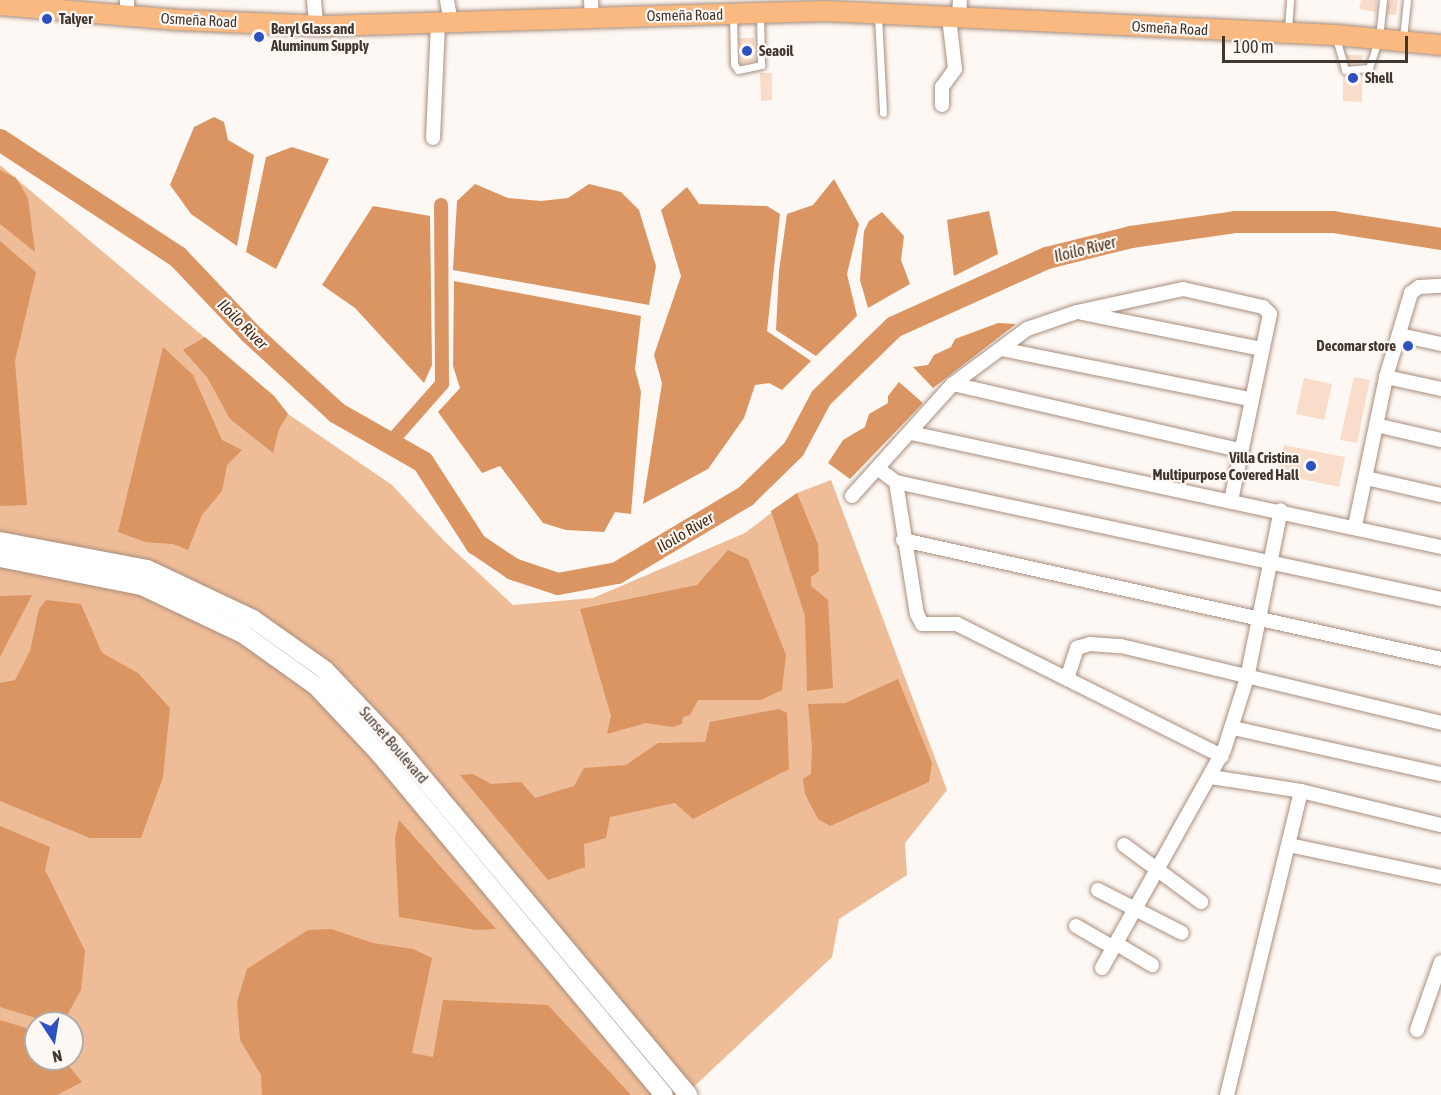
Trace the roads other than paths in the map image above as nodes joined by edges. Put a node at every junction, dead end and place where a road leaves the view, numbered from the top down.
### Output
1 (314, 0) edge
2 (447, 0) edge
3 (1290, 0) edge
4 (1383, 0) edge
5 (1407, 0) edge
6 (36, 4) edge
7 (0, 5) edge
8 (824, 6) edge
9 (127, 8) edge
10 (592, 9) edge
11 (956, 12) edge
12 (760, 13) junction
13 (733, 14) junction
14 (878, 14) junction
15 (444, 22) junction
16 (316, 25) junction
17 (1288, 33) junction
18 (1335, 35) junction
19 (1379, 38) junction
20 (1402, 41) junction
21 (1441, 45) edge
22 (942, 105) dead end
23 (883, 113) dead end
24 (433, 138) dead end
25 (1441, 286) edge
26 (1077, 312) junction
27 (1400, 335) junction
28 (1441, 344) edge
29 (1002, 349) junction
30 (1262, 349) junction
31 (1386, 377) junction
32 (953, 384) junction
33 (1441, 389) edge
34 (1250, 399) junction
35 (1376, 425) junction
36 (911, 433) junction
37 (1441, 440) edge
38 (1239, 450) junction
39 (880, 470) junction
40 (1366, 478) junction
41 (896, 482) junction
42 (1441, 495) edge
43 (852, 496) dead end
44 (1231, 500) junction
45 (1281, 510) junction
46 (1355, 526) junction
47 (903, 540) junction
48 (0, 541) edge
49 (1441, 547) edge
50 (0, 558) edge
51 (1270, 559) junction
52 (1441, 598) edge
53 (1259, 618) junction
54 (1441, 659) edge
55 (1247, 678) junction
56 (1067, 679) junction
57 (1441, 723) edge
58 (1233, 728) junction
59 (1222, 756) junction
60 (1441, 774) edge
61 (1210, 777) junction
62 (416, 783) junction
63 (1301, 791) junction
64 (1441, 825) edge
65 (1124, 844) dead end
66 (1289, 845) junction
67 (1160, 870) junction
68 (1441, 877) edge
69 (1098, 890) dead end
70 (1202, 902) dead end
71 (1136, 910) junction
72 (1076, 926) dead end
73 (1182, 933) dead end
74 (1116, 946) junction
75 (1441, 962) edge
76 (1152, 965) dead end
77 (1102, 968) dead end
78 (1417, 1030) dead end
79 (664, 1095) edge
80 (688, 1095) edge
81 (1227, 1095) edge

1 - 16 street
2 - 15 street
3 - 17 lane
4 - 19 lane
5 - 20 lane
6 - 7 main road, Osmeña Road
6 - 9 main road, Osmeña Road
8 - 12 main road, Osmeña Road
8 - 14 main road, Osmeña Road
9 - 16 main road, Osmeña Road
10 - 13 main road, Osmeña Road
10 - 15 main road, Osmeña Road
11 - 14 main road, Osmeña Road
11 - 17 main road, Osmeña Road
11 - 22 street
12 - 13 main road, Osmeña Road
12 - 13 lane
14 - 23 lane
15 - 16 main road, Osmeña Road
15 - 24 street
17 - 18 main road, Osmeña Road
18 - 19 main road, Osmeña Road
18 - 19 lane
19 - 20 main road, Osmeña Road
20 - 21 main road, Osmeña Road
25 - 27 street
26 - 29 street
26 - 30 street
26 - 30 street
27 - 28 street
27 - 31 street
29 - 32 street
29 - 34 street
30 - 34 street
31 - 33 street
31 - 35 street
32 - 36 street
32 - 38 street
34 - 38 street
35 - 37 street
35 - 40 street
36 - 39 street
36 - 44 street
38 - 44 street
39 - 41 street
39 - 43 street
40 - 42 street
40 - 46 street
41 - 47 street
41 - 51 street
44 - 45 street
45 - 46 street
45 - 51 street
46 - 49 street
47 - 53 street
47 - 56 street
48 - 62 main road, Sunset Boulevard
50 - 62 main road, Sunset Boulevard
51 - 52 street
51 - 53 street
53 - 54 street
53 - 55 street
55 - 56 street
55 - 57 street
55 - 58 street
56 - 59 street
58 - 59 street
58 - 60 street
59 - 61 street
61 - 63 street
61 - 67 street
62 - 79 main road, Sunset Boulevard
62 - 80 main road, Sunset Boulevard
63 - 64 street
63 - 66 street
65 - 67 street
66 - 68 street
66 - 81 street
67 - 70 street
67 - 71 street
69 - 71 street
71 - 73 street
71 - 74 street
72 - 74 street
74 - 76 street
74 - 77 street
75 - 78 street

